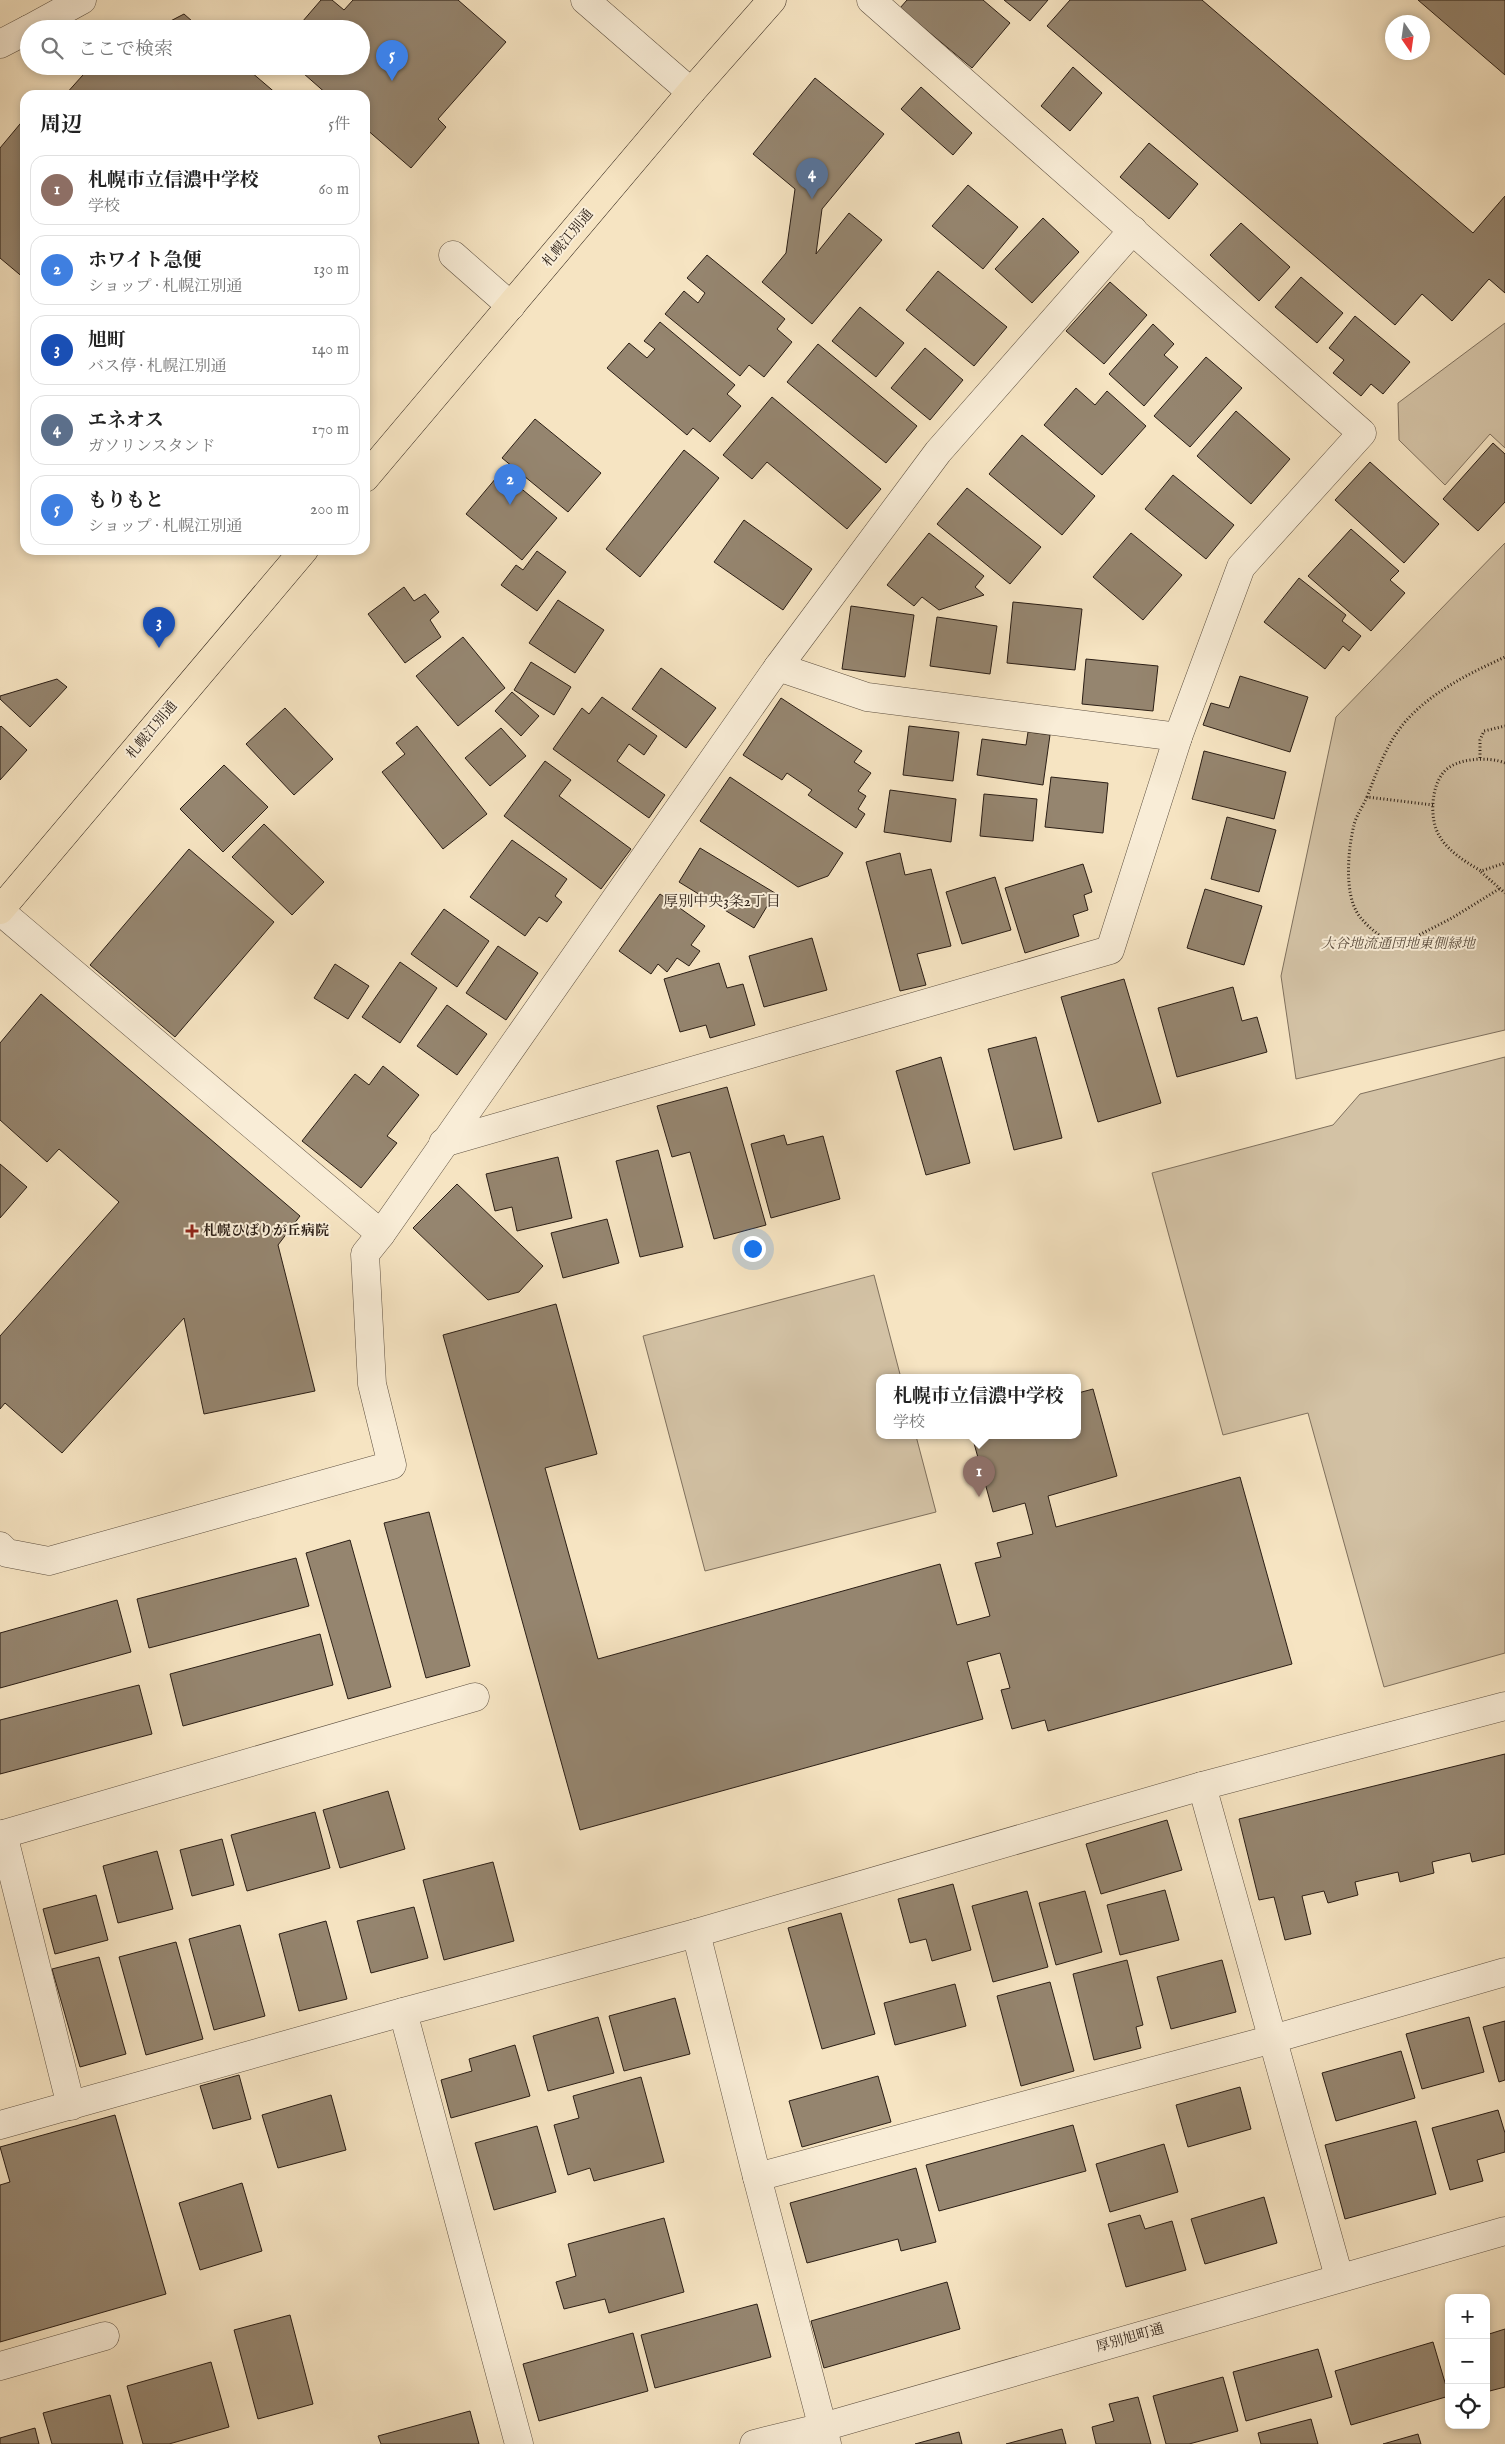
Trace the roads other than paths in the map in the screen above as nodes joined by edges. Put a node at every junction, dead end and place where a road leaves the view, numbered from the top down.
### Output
1 (82, 0) edge
2 (585, 0) edge
3 (772, 0) edge
4 (871, 0) edge
5 (45, 20) edge
6 (20, 34) edge
7 (0, 44) edge
8 (691, 92) junction
9 (1133, 230) junction
10 (453, 255) dead end
11 (511, 306) junction
12 (370, 472) edge
13 (300, 555) edge
14 (778, 667) junction
15 (1178, 737) junction
16 (0, 910) edge
17 (443, 1143) junction
18 (381, 1234) junction
19 (0, 1546) edge
20 (475, 1697) dead end
21 (1505, 1706) edge
22 (1202, 1786) junction
23 (1, 1834) edge
24 (696, 1932) junction
25 (1505, 1972) edge
26 (403, 2012) junction
27 (1273, 2039) junction
28 (71, 2106) junction
29 (0, 2125) edge
30 (757, 2177) junction
31 (1505, 2231) edge
32 (1339, 2277) junction
33 (105, 2336) dead end
34 (0, 2366) edge
35 (825, 2435) edge
36 (519, 2444) edge
37 (754, 2444) edge

1 - 5 street
2 - 8 street
3 - 8 highway, 札幌江別通
4 - 9 street
6 - 7 street
8 - 11 highway, 札幌江別通
9 - 14 street
9 - 15 street
10 - 11 street
11 - 12 highway, 札幌江別通
13 - 16 highway, 札幌江別通
14 - 15 street
14 - 17 street
15 - 17 street
16 - 18 street
17 - 18 street
18 - 19 street
20 - 23 street
21 - 22 street
22 - 24 street
22 - 27 street
23 - 28 street
24 - 26 street
24 - 30 street
25 - 27 street
26 - 28 street
26 - 36 street
27 - 30 street
27 - 32 street
28 - 29 street
30 - 35 street
31 - 32 street, 厚別旭町通
32 - 35 street, 厚別旭町通
33 - 34 street
35 - 37 street, 厚別旭町通

